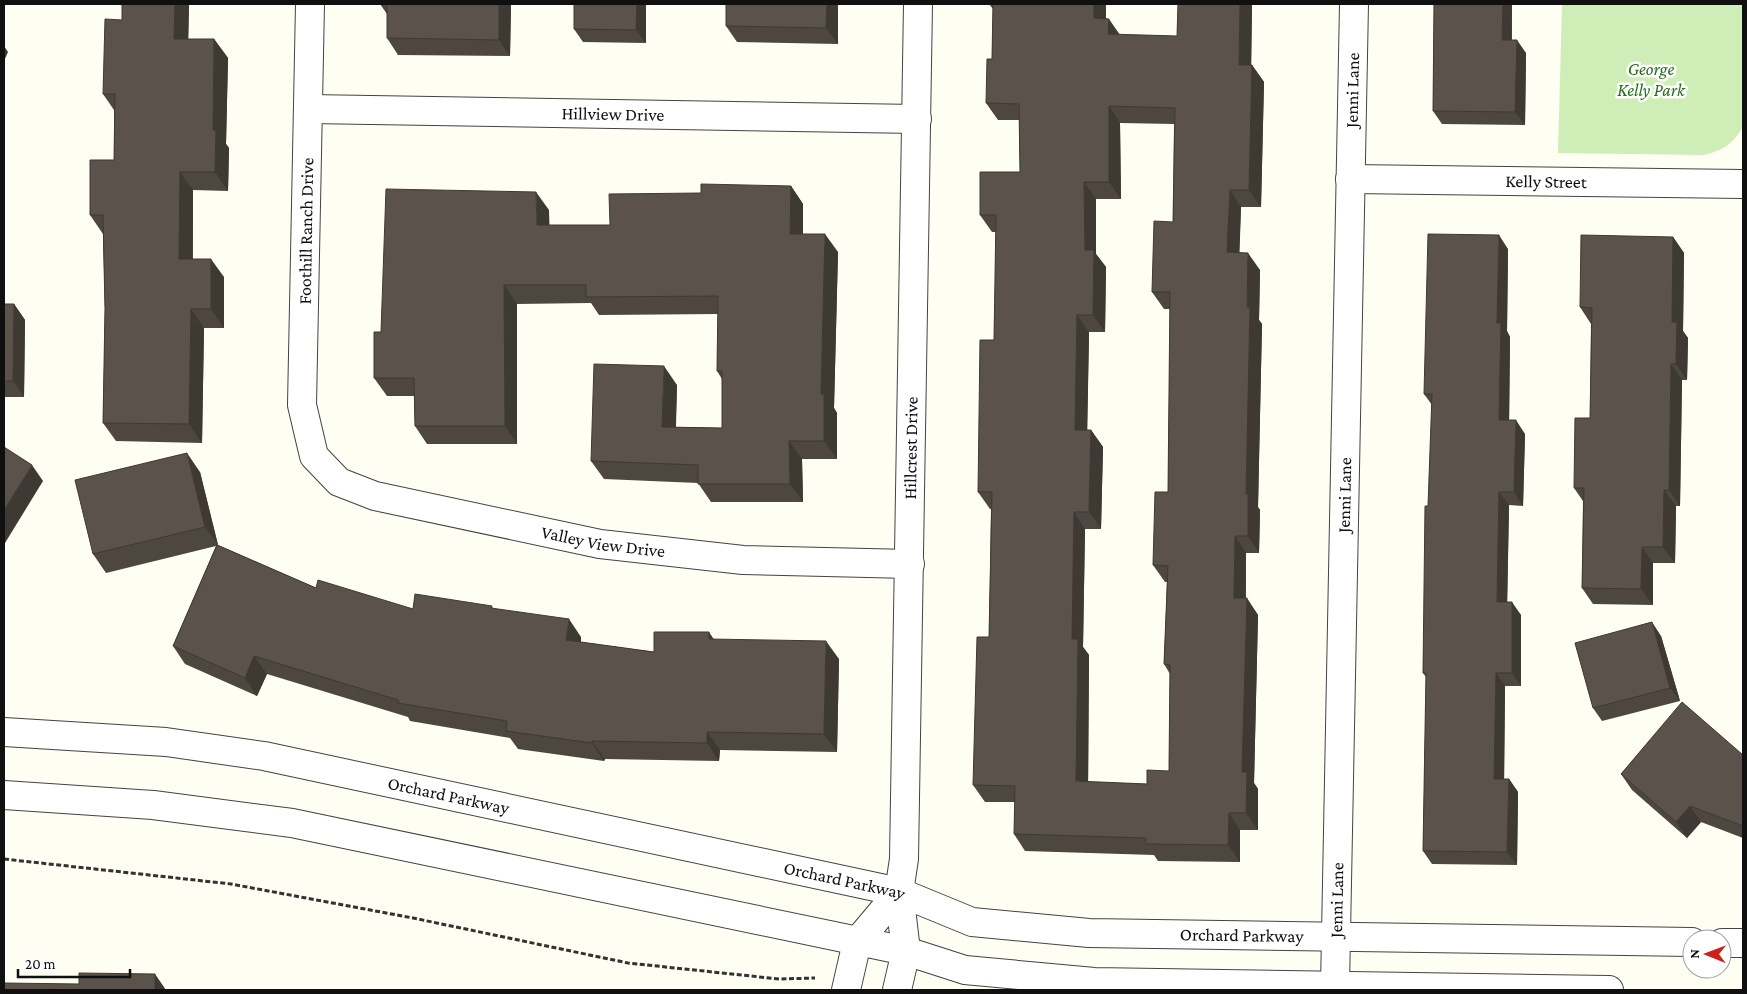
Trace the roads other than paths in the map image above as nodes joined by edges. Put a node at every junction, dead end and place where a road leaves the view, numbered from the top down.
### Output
1 (310, 4) edge
2 (918, 4) edge
3 (1354, 4) edge
4 (309, 109) junction
5 (917, 119) junction
6 (1350, 179) junction
7 (1743, 184) edge
8 (314, 456) joint
9 (910, 564) junction
10 (4, 732) edge
11 (4, 795) edge
12 (899, 892) junction
13 (1336, 938) junction
14 (857, 942) junction
15 (1682, 942) edge
16 (906, 951) junction
17 (1335, 986) junction
18 (846, 990) edge
19 (897, 990) edge
20 (1609, 990) edge

1 - 4 street, Foothill Ranch Drive
2 - 5 street, Hillcrest Drive
3 - 6 street, Jenni Lane
4 - 5 street, Hillview Drive
4 - 8 street, Foothill Ranch Drive
5 - 9 street, Hillcrest Drive
6 - 7 street, Kelly Street
6 - 13 street, Jenni Lane
8 - 9 street, Valley View Drive
9 - 12 street, Hillcrest Drive
10 - 12 street, Orchard Parkway
11 - 14 street
12 - 13 street, Orchard Parkway
12 - 14 street
12 - 16 street, Hillcrest Drive
13 - 15 street, Orchard Parkway
13 - 17 street, Jenni Lane
14 - 16 street
14 - 18 street
16 - 17 street
16 - 19 street, Hillcrest Drive
17 - 20 street

